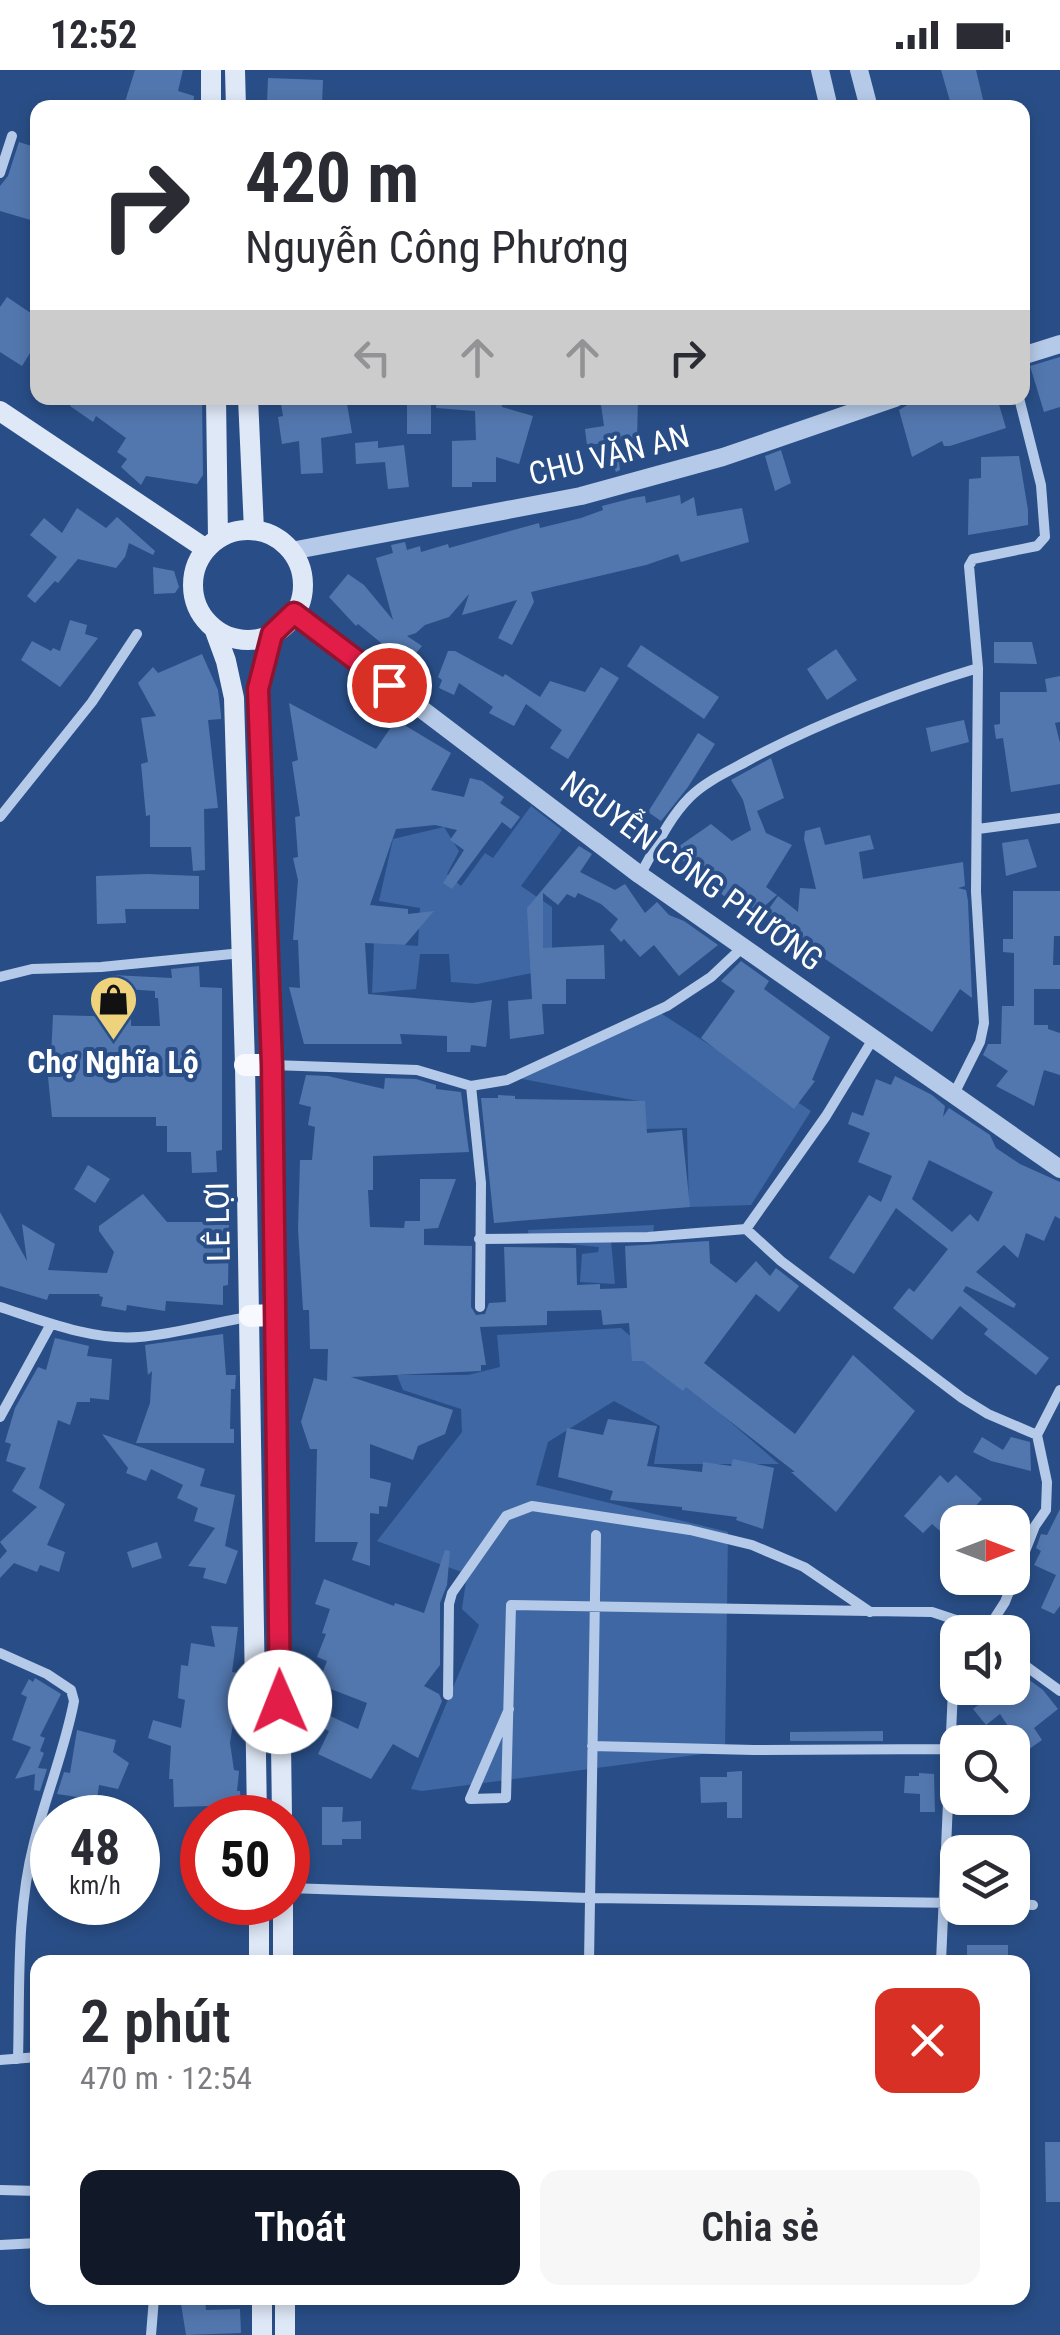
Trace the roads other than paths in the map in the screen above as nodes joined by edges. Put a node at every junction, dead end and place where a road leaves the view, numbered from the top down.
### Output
1 (210, 70) edge
2 (235, 70) edge
3 (820, 70) edge
4 (859, 70) edge
5 (211, 100) edge
6 (236, 100) edge
7 (827, 100) edge
8 (867, 100) edge
9 (12, 136) dead end
10 (0, 173) edge
11 (1060, 344) edge
12 (1030, 353) edge
13 (216, 405) edge
14 (248, 405) edge
15 (874, 405) edge
16 (1021, 405) edge
17 (0, 411) edge
18 (254, 530) junction
19 (212, 544) junction
20 (292, 551) junction
21 (294, 613) junction
22 (214, 628) junction
23 (137, 634) dead end
24 (272, 634) junction
25 (978, 668) junction
26 (0, 818) edge
27 (1060, 818) edge
28 (978, 830) junction
29 (640, 875) junction
30 (744, 946) junction
31 (243, 953) junction
32 (0, 977) edge
33 (873, 1039) junction
34 (272, 1065) junction
35 (246, 1066) junction
36 (471, 1086) junction
37 (954, 1094) junction
38 (1060, 1169) edge
39 (746, 1229) junction
40 (480, 1239) junction
41 (0, 1307) edge
42 (480, 1307) dead end
43 (275, 1315) junction
44 (250, 1316) junction
45 (51, 1324) junction
46 (1060, 1390) edge
47 (0, 1417) edge
48 (1037, 1434) junction
49 (596, 1536) dead end
50 (597, 1609) junction
51 (871, 1613) junction
52 (941, 1615) edge
53 (998, 1615) edge
54 (0, 1653) edge
55 (1030, 1669) edge
56 (1060, 1691) edge
57 (448, 1695) dead end
58 (509, 1709) junction
59 (592, 1746) junction
60 (940, 1749) edge
61 (257, 1795) edge
62 (282, 1795) edge
63 (310, 1889) edge
64 (590, 1898) junction
65 (940, 1902) edge
66 (258, 1925) edge
67 (283, 1925) edge
68 (942, 1925) edge
69 (259, 1955) edge
70 (283, 1955) edge
71 (589, 1955) edge
72 (941, 1955) edge
73 (30, 2058) edge
74 (18, 2059) junction
75 (0, 2060) edge
76 (0, 2190) edge
77 (30, 2190) edge
78 (30, 2243) edge
79 (0, 2245) edge
80 (153, 2305) edge
81 (262, 2305) edge
82 (285, 2305) edge
83 (151, 2335) edge
84 (262, 2335) edge
85 (285, 2335) edge

1 - 5 main road
2 - 6 main road
3 - 7 street
4 - 8 street
9 - 10 street
11 - 12 street
13 - 19 main road
14 - 18 main road
15 - 20 street, CHU VĂN AN
16 - 25 street
17 - 19 main road
18 - 19 main road
18 - 20 main road
19 - 22 main road
20 - 21 main road
21 - 24 main road
21 - 29 street, NGUYỄN CÔNG PHƯƠNG
22 - 24 main road
22 - 31 main road, LÊ LỢI
23 - 26 street
24 - 34 main road, LÊ LỢI
25 - 28 street
25 - 29 street
27 - 28 street
28 - 37 street
29 - 30 street, NGUYỄN CÔNG PHƯƠNG
30 - 33 street, NGUYỄN CÔNG PHƯƠNG
30 - 36 street
31 - 32 street
31 - 35 main road, LÊ LỢI
33 - 37 street, NGUYỄN CÔNG PHƯƠNG
33 - 39 street
34 - 35 main road
34 - 36 street
34 - 43 main road, LÊ LỢI
35 - 44 main road, LÊ LỢI
36 - 40 street
37 - 38 street, NGUYỄN CÔNG PHƯƠNG
39 - 40 street
39 - 48 street
40 - 42 street
41 - 45 street
43 - 44 main road
43 - 62 main road, LÊ LỢI
44 - 45 street
44 - 61 main road, LÊ LỢI
45 - 47 street
46 - 48 street
48 - 53 street
49 - 50 street
50 - 51 street
50 - 58 street
50 - 59 street
51 - 52 street
51 - 57 street
54 - 74 street
55 - 56 street
58 - 58 street
59 - 60 street
59 - 64 street
63 - 64 street
64 - 65 street
64 - 71 street
66 - 69 main road
67 - 70 main road
68 - 72 street
73 - 74 street
74 - 75 street
76 - 77 street
78 - 79 street
80 - 83 street
81 - 84 main road
82 - 85 main road

